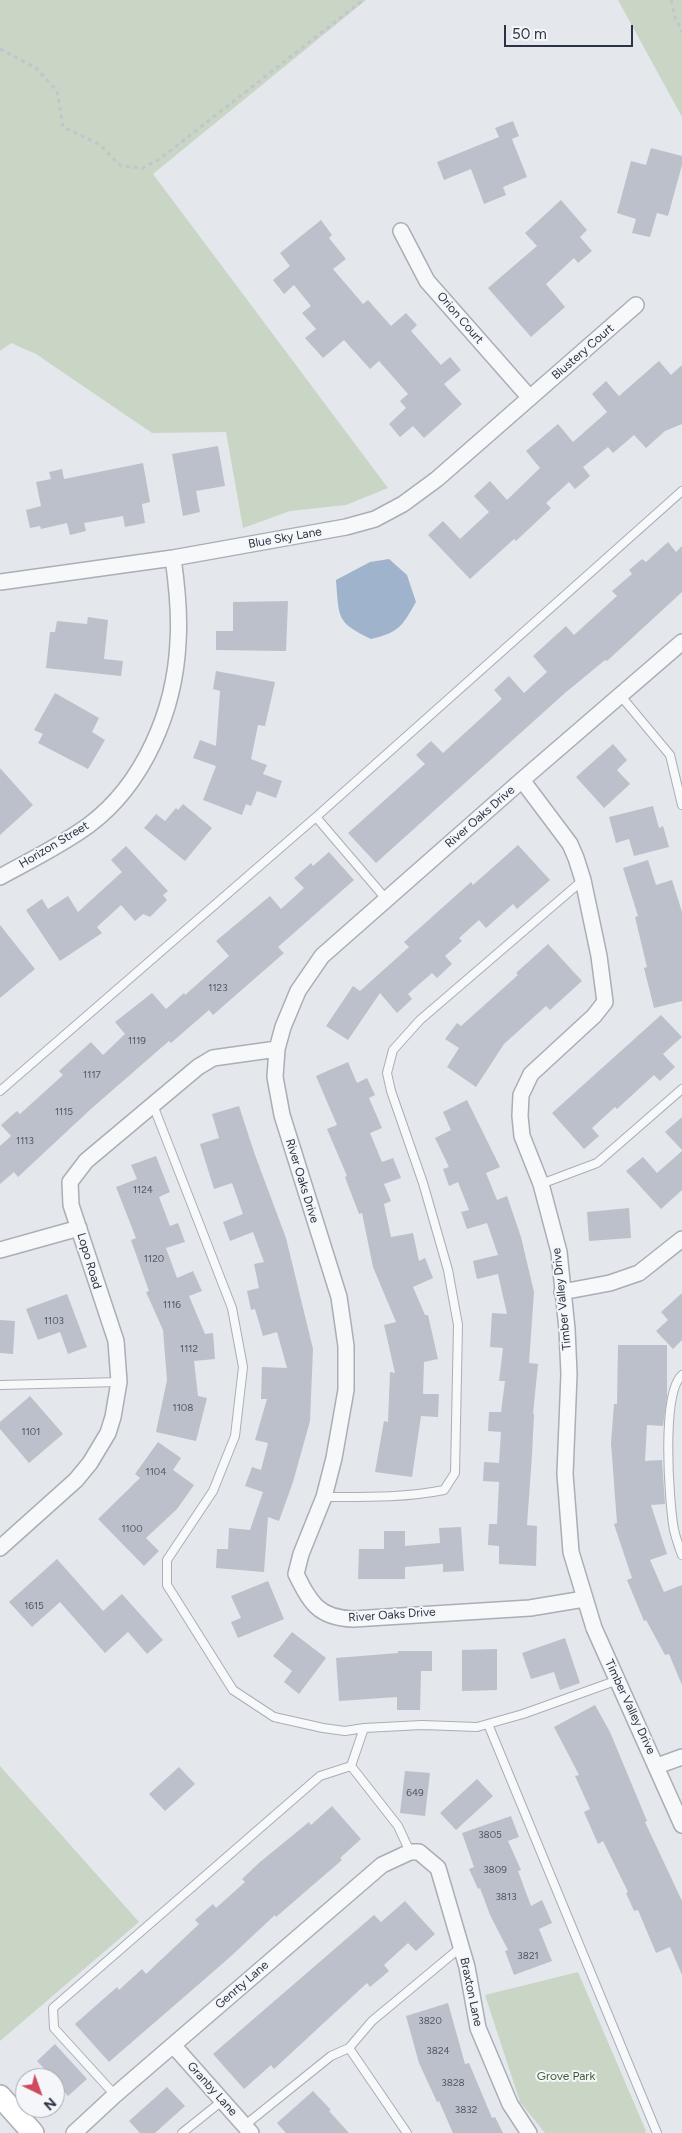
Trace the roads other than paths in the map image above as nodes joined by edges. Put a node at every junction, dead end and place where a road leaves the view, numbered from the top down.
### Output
1 (401, 230) dead end
2 (636, 305) dead end
3 (530, 398) junction
4 (682, 491) edge
5 (174, 558) junction
6 (0, 582) edge
7 (682, 642) edge
8 (620, 695) junction
9 (522, 780) junction
10 (682, 806) edge
11 (316, 817) junction
12 (0, 877) edge
13 (583, 880) junction
14 (386, 899) junction
15 (277, 1049) junction
16 (682, 1089) edge
17 (0, 1091) edge
18 (153, 1106) junction
19 (541, 1184) junction
20 (79, 1228) junction
21 (682, 1239) edge
22 (0, 1250) edge
23 (562, 1292) junction
24 (682, 1375) edge
25 (119, 1382) junction
26 (0, 1385) edge
27 (324, 1497) junction
28 (0, 1548) edge
29 (682, 1555) edge
30 (584, 1599) junction
31 (618, 1680) junction
32 (488, 1724) junction
33 (364, 1728) junction
34 (682, 1756) edge
35 (351, 1766) junction
36 (657, 1766) junction
37 (682, 1825) edge
38 (415, 1852) junction
39 (461, 1948) junction
40 (173, 2045) junction
41 (349, 2048) junction
42 (115, 2095) junction
43 (0, 2096) edge
44 (222, 2101) junction
45 (247, 2129) edge
46 (33, 2133) edge
47 (74, 2133) edge
48 (182, 2133) edge
49 (407, 2133) edge
50 (529, 2133) edge
51 (657, 2133) edge

1 - 3 street, Orion Court
2 - 3 street, Blustery Court
3 - 5 street, Blue Sky Lane
4 - 11 lane
5 - 6 street, Blue Sky Lane
5 - 12 street, Horizon Street
7 - 8 street, River Oaks Drive
8 - 9 street, River Oaks Drive
8 - 10 lane
9 - 13 street, Timber Valley Drive
9 - 14 street, River Oaks Drive
11 - 14 lane
11 - 17 lane
13 - 19 street, Timber Valley Drive
13 - 27 lane
14 - 15 street, River Oaks Drive
15 - 18 street, Lopo Road
15 - 27 street, River Oaks Drive
16 - 19 lane
18 - 20 street, Lopo Road
18 - 33 lane
19 - 23 street, Timber Valley Drive
20 - 22 street
20 - 25 street, Lopo Road
21 - 23 street
23 - 30 street, Timber Valley Drive
24 - 29 lane
25 - 26 lane
25 - 28 street, Lopo Road
27 - 30 street, River Oaks Drive
30 - 31 street, Timber Valley Drive
31 - 32 lane
31 - 36 street, Timber Valley Drive
32 - 33 lane
32 - 51 lane
33 - 35 lane
34 - 36 street
35 - 38 lane
35 - 42 lane
36 - 37 street, Timber Valley Drive
38 - 39 street, Braxton Lane
38 - 40 street, Genrty Lane
39 - 41 lane
39 - 50 street, Braxton Lane
40 - 42 street, Genrty Lane
40 - 44 street, Granby Lane
41 - 45 lane
41 - 49 lane
42 - 47 street, Genrty Lane
43 - 46 main road
44 - 45 street, Granby Lane
44 - 48 lane

